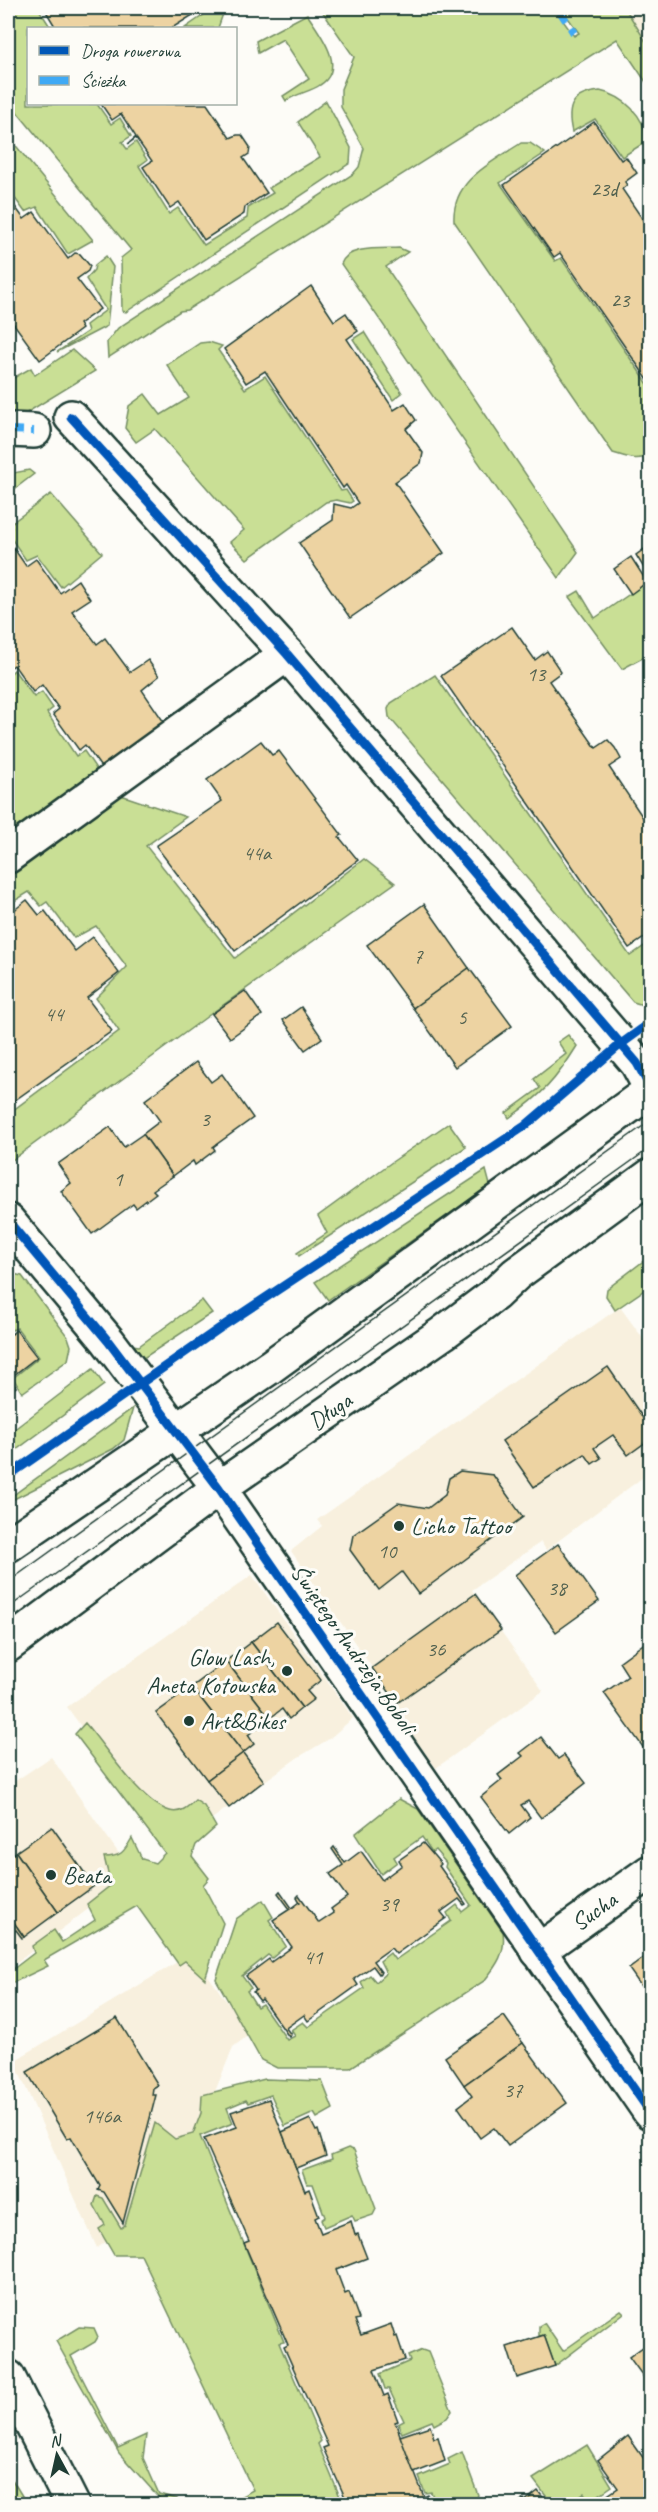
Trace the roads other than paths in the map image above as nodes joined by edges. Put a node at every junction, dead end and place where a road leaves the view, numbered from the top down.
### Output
1 (71, 417) dead end
2 (287, 654) junction
3 (8, 855) edge
4 (651, 1089) edge
5 (651, 1176) edge
6 (8, 1221) edge
7 (177, 1432) junction
8 (219, 1488) junction
9 (8, 1545) edge
10 (8, 1645) edge
11 (651, 1872) edge
12 (538, 1951) junction
13 (651, 2112) edge
14 (8, 2377) edge
15 (72, 2505) edge

1 - 2 street
2 - 3 street
2 - 4 street
4 - 7 street
5 - 8 street, Długa
6 - 7 street, Świętego Andrzeja Boboli
7 - 8 street, Świętego Andrzeja Boboli
7 - 9 street
8 - 10 street, Długa
8 - 12 street, Świętego Andrzeja Boboli
11 - 12 street, Sucha
12 - 13 street, Świętego Andrzeja Boboli
14 - 15 street

